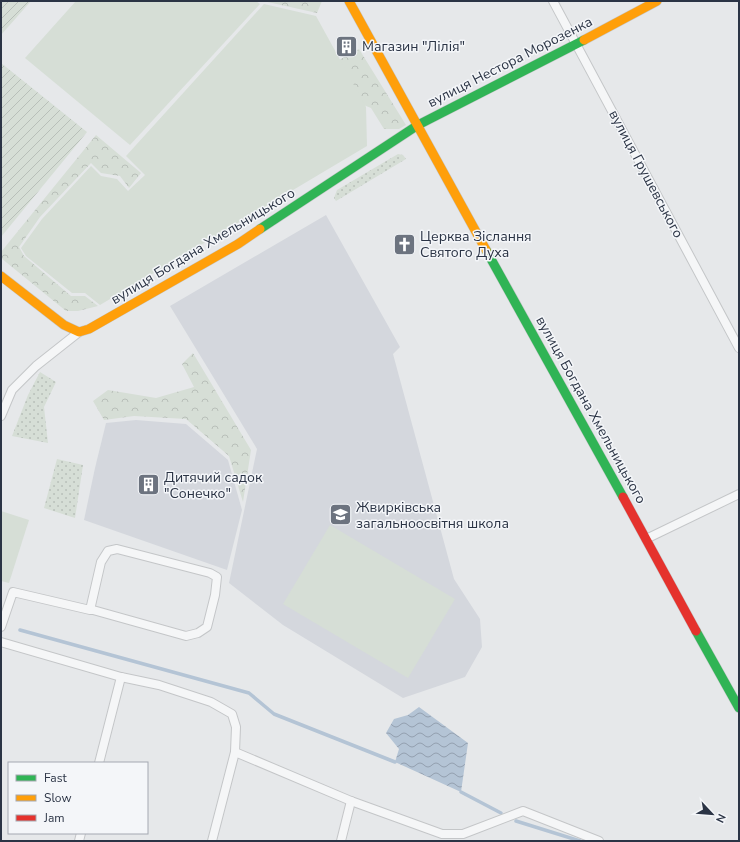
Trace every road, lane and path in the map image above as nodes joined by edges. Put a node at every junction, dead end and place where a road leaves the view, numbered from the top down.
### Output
1 (349, 1) edge
2 (553, 1) edge
3 (657, 1) edge
4 (577, 44) junction
5 (418, 126) junction
6 (1, 276) edge
7 (79, 332) junction
8 (739, 348) edge
9 (1, 416) edge
10 (739, 494) edge
11 (646, 539) junction
12 (90, 610) junction
13 (1, 627) edge
14 (1, 642) edge
15 (121, 677) junction
16 (739, 708) edge
17 (235, 752) junction
18 (99, 762) edge
19 (351, 802) junction
20 (462, 838) edge
21 (587, 839) edge
22 (212, 841) edge
23 (341, 841) edge
24 (599, 841) edge

1 - 5 street, вулиця Богдана Хмельницького
2 - 4 street, вулиця Грушевського
3 - 4 street, вулиця Нестора Морозенка
4 - 5 street, вулиця Нестора Морозенка
4 - 8 street, вулиця Грушевського
5 - 7 street, вулиця Богдана Хмельницького
5 - 11 street, вулиця Богдана Хмельницького
6 - 7 street
7 - 9 street
10 - 11 street
11 - 16 street, вулиця Богдана Хмельницького
12 - 12 street
12 - 13 street
14 - 15 street
15 - 17 street
15 - 18 street
17 - 19 street
17 - 22 street
19 - 20 street
19 - 23 street
20 - 21 street
21 - 24 street

